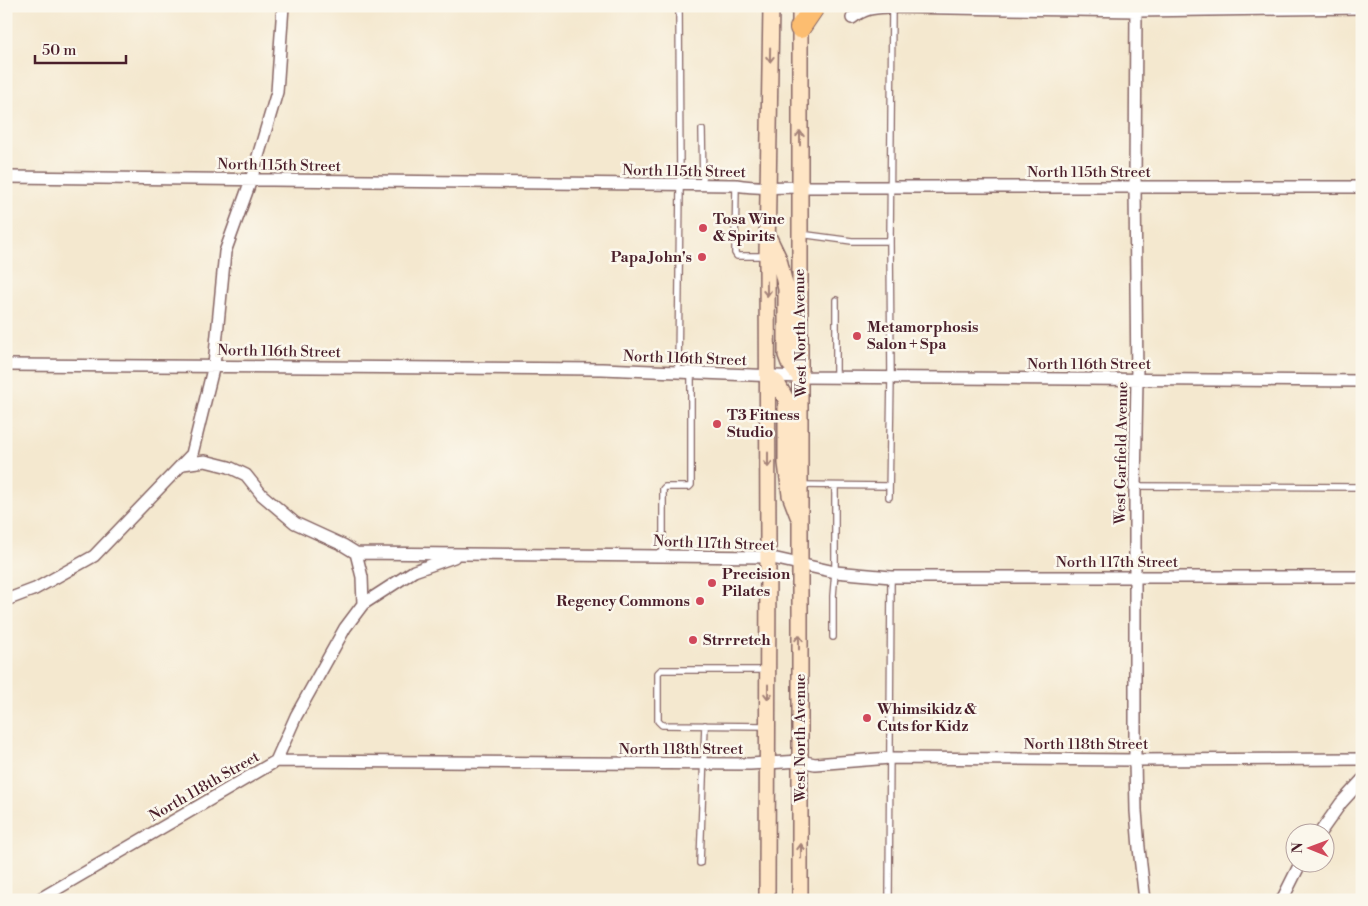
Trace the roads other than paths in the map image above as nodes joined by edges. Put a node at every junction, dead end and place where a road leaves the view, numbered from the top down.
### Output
1 (283, 6) edge
2 (679, 6) edge
3 (771, 6) edge
4 (800, 6) edge
5 (815, 6) edge
6 (892, 7) edge
7 (1362, 8) edge
8 (1136, 9) edge
9 (852, 18) dead end
10 (800, 28) junction
11 (702, 130) dead end
12 (6, 177) edge
13 (252, 180) junction
14 (680, 185) junction
15 (703, 185) junction
16 (736, 185) junction
17 (799, 187) junction
18 (891, 187) junction
19 (1136, 187) junction
20 (1362, 187) edge
21 (768, 188) junction
22 (799, 234) junction
23 (767, 235) junction
24 (890, 241) junction
25 (767, 256) junction
26 (836, 300) dead end
27 (6, 364) edge
28 (214, 365) junction
29 (678, 372) junction
30 (692, 373) junction
31 (768, 376) junction
32 (800, 377) junction
33 (836, 377) junction
34 (891, 378) junction
35 (1137, 380) junction
36 (1362, 380) edge
37 (183, 464) junction
38 (800, 485) junction
39 (836, 486) junction
40 (890, 486) junction
41 (1135, 486) junction
42 (1362, 487) edge
43 (889, 497) dead end
44 (801, 522) junction
45 (356, 553) junction
46 (460, 555) junction
47 (663, 556) junction
48 (768, 557) junction
49 (800, 564) junction
50 (835, 572) junction
51 (891, 577) junction
52 (1134, 577) junction
53 (1362, 577) edge
54 (6, 600) edge
55 (363, 604) junction
56 (833, 637) dead end
57 (768, 670) junction
58 (705, 725) junction
59 (768, 726) junction
60 (890, 758) junction
61 (1362, 759) edge
62 (1135, 760) junction
63 (276, 761) junction
64 (800, 761) junction
65 (704, 764) junction
66 (767, 764) junction
67 (1362, 780) edge
68 (1326, 824) edge
69 (700, 863) dead end
70 (1295, 874) edge
71 (38, 900) edge
72 (767, 900) edge
73 (800, 900) edge
74 (889, 900) edge
75 (1145, 900) edge
76 (1282, 900) edge

1 - 13 street
2 - 14 lane
3 -> 21 main road
4 - 10 main road, West North Avenue
5 - 10 highway
6 - 8 street
6 - 9 street
6 - 18 lane
7 - 8 street
8 - 19 street, West Garfield Avenue
17 -> 10 main road, West North Avenue
11 - 15 lane
12 - 13 street, North 115th Street
13 - 14 street, North 115th Street
13 - 28 street
14 - 15 street, North 115th Street
14 - 29 lane
15 - 16 street, North 115th Street
16 - 21 street, North 115th Street
16 - 25 lane
17 - 18 street, North 115th Street
17 - 21 street, North 115th Street
17 - 22 main road, West North Avenue
18 - 19 street, North 115th Street
18 - 24 lane
19 - 20 street, North 115th Street
19 - 35 street, West Garfield Avenue
21 - 23 main road
22 - 24 lane
22 - 32 main road, West North Avenue
23 - 25 main road
23 - 32 main road
24 - 34 lane
25 -> 31 main road
26 - 33 lane
27 - 28 street, North 116th Street
28 - 29 street, North 116th Street
28 - 37 street
29 - 30 street, North 116th Street
30 - 31 street, North 116th Street
30 - 47 lane
31 - 32 street, North 116th Street
31 - 44 main road
31 -> 48 main road
32 - 33 street, North 116th Street
32 - 38 main road, West North Avenue
33 - 34 street, North 116th Street
34 - 35 street, North 116th Street
34 - 40 lane
35 - 36 street, North 116th Street
35 - 41 street, West Garfield Avenue
37 - 45 street, North 117th Street
37 - 54 street
38 - 39 lane
38 - 44 main road, West North Avenue
39 - 40 lane
39 - 50 lane
40 - 43 lane
41 - 42 lane
41 - 52 street, West Garfield Avenue
44 - 49 main road, West North Avenue
45 - 46 street, North 117th Street
45 - 55 street
46 - 47 street, North 117th Street
46 - 55 street
47 - 48 street, North 117th Street
48 - 49 street, North 117th Street
48 - 57 main road
49 - 50 street, North 117th Street
64 -> 49 main road, West North Avenue
50 - 51 street, North 117th Street
50 - 56 lane
51 - 52 street, North 117th Street
51 - 60 lane
52 - 53 street, North 117th Street
52 - 62 street, West Garfield Avenue
55 - 63 street
57 - 58 lane
57 -> 59 main road
58 - 59 lane
58 - 65 lane
59 - 66 main road
60 - 62 street, North 118th Street
60 - 64 street, North 118th Street
60 - 74 lane
61 - 62 street, North 118th Street
62 - 75 street, West Garfield Avenue
63 - 65 street, North 118th Street
63 - 71 street, North 118th Street
64 - 66 street, North 118th Street
73 -> 64 main road, West North Avenue
65 - 66 street, North 118th Street
65 - 69 lane
66 - 72 main road
67 - 68 street
70 - 76 street

